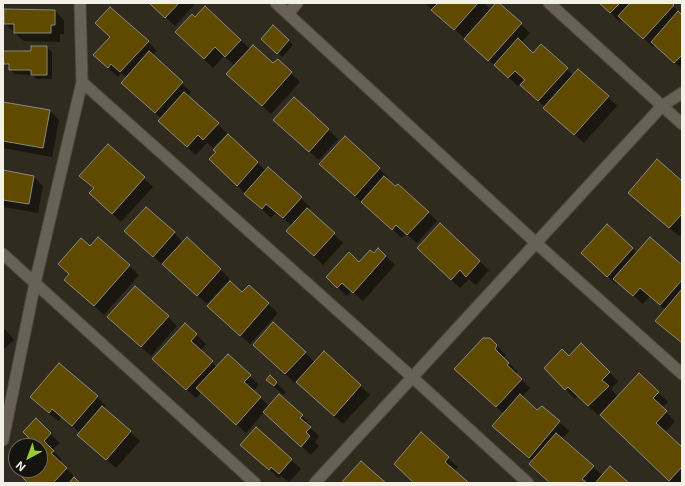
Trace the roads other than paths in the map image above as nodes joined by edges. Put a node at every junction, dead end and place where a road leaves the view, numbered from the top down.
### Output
1 (80, 3) edge
2 (276, 3) edge
3 (297, 3) edge
4 (549, 3) edge
5 (288, 14) junction
6 (82, 82) junction
7 (682, 93) edge
8 (662, 106) junction
9 (682, 124) edge
10 (536, 243) junction
11 (3, 254) edge
12 (35, 284) junction
13 (682, 374) edge
14 (412, 377) junction
15 (3, 440) edge
16 (255, 483) edge
17 (315, 483) edge
18 (528, 483) edge

1 - 6 street
2 - 5 street
3 - 5 street
4 - 8 street
5 - 10 street
6 - 12 street
6 - 14 street
7 - 8 street
8 - 9 street
8 - 10 street
10 - 13 street
10 - 14 street
11 - 12 street
12 - 15 street
12 - 16 street
14 - 17 street
14 - 18 street

